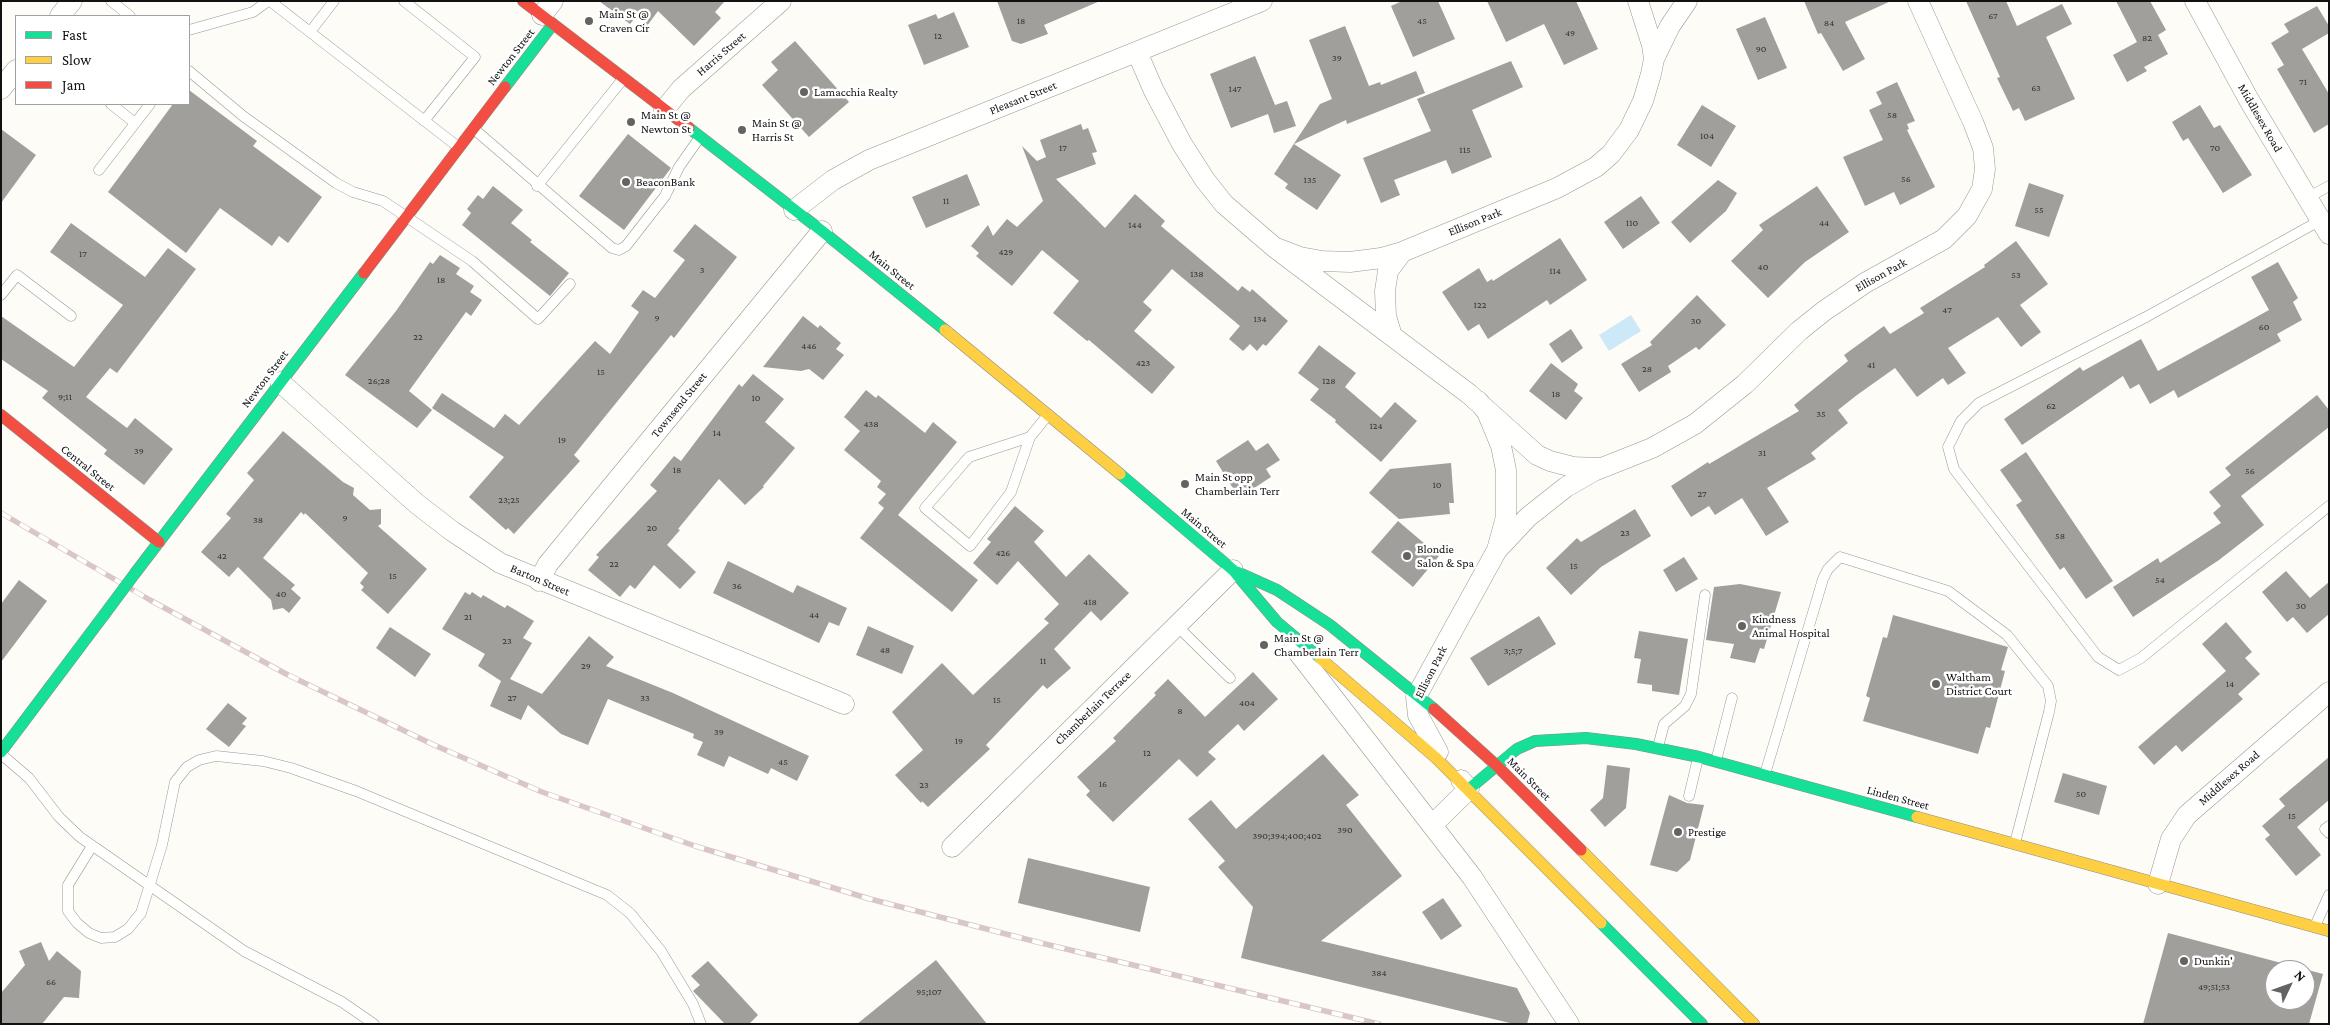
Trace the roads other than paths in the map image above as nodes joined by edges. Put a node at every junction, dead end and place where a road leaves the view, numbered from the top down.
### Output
1 (72, 1) edge
2 (111, 1) edge
3 (269, 1) edge
4 (334, 1) edge
5 (404, 1) edge
6 (523, 1) edge
7 (781, 1) edge
8 (1262, 1) edge
9 (1638, 1) edge
10 (1687, 1) edge
11 (1918, 1) edge
12 (2195, 1) edge
13 (549, 14) edge
14 (61, 15) edge
15 (129, 15) edge
16 (190, 30) edge
17 (310, 32) junction
18 (1137, 52) junction
19 (1654, 59) junction
20 (15, 71) edge
21 (190, 71) edge
22 (623, 78) junction
23 (1, 89) edge
24 (112, 105) edge
25 (149, 105) edge
26 (664, 110) junction
27 (424, 121) junction
28 (135, 122) junction
29 (473, 129) junction
30 (700, 138) junction
31 (459, 147) junction
32 (99, 170) dead end
33 (537, 186) junction
34 (2329, 186) edge
35 (2307, 198) junction
36 (794, 210) junction
37 (406, 216) junction
38 (2325, 227) edge
39 (822, 231) junction
40 (1274, 247) junction
41 (1402, 252) junction
42 (570, 284) dead end
43 (1, 295) edge
44 (71, 316) dead end
45 (1392, 336) junction
46 (280, 382) junction
47 (1478, 401) junction
48 (1048, 414) junction
49 (1, 415) edge
50 (1030, 437) junction
51 (1606, 467) junction
52 (2329, 506) edge
53 (159, 542) junction
54 (1496, 550) junction
55 (1233, 570) junction
56 (539, 581) junction
57 (1706, 595) dead end
58 (1260, 604) junction
59 (1177, 626) junction
60 (1230, 678) dead end
61 (2329, 692) edge
62 (1417, 694) junction
63 (1732, 698) dead end
64 (844, 704) dead end
65 (1658, 748) junction
66 (1, 753) edge
67 (1699, 757) junction
68 (1716, 762) junction
69 (1496, 765) junction
70 (1764, 775) junction
71 (1469, 789) junction
72 (1688, 796) dead end
73 (1432, 825) junction
74 (2329, 826) edge
75 (2329, 833) edge
76 (2014, 844) junction
77 (92, 846) junction
78 (952, 846) dead end
79 (2158, 884) junction
80 (150, 886) junction
81 (2329, 895) edge
82 (2315, 927) junction
83 (2329, 931) edge
84 (374, 1024) edge
85 (701, 1024) edge
86 (1569, 1024) edge
87 (1702, 1024) edge
88 (1754, 1024) edge

1 - 14 street
2 - 15 lane
3 - 16 lane
3 - 17 lane
4 - 17 lane
5 - 27 lane
6 - 13 main road, Main Street
7 - 26 street, Harris Street
8 - 18 street, Pleasant Street
9 - 19 street, Ellison Park
10 - 19 street, Ellison Park
11 - 51 street, Ellison Park
12 - 35 street, Middlesex Road
13 - 22 main road, Main Street
13 - 29 main road, Newton Street
17 - 27 lane
18 - 36 street, Pleasant Street
18 - 40 street, Ellison Park
19 - 41 street, Ellison Park
20 - 23 street
21 - 37 lane
22 - 26 main road, Main Street
22 - 33 lane
24 - 28 lane
25 - 28 lane
26 - 30 main road, Main Street
27 - 31 lane
28 - 32 lane
29 - 31 main road, Newton Street
29 - 33 lane
30 - 33 lane
30 - 36 main road, Main Street
31 - 37 main road, Newton Street
34 - 35 lane
35 - 38 street, Middlesex Road
36 - 39 main road, Main Street
37 - 42 lane
37 - 46 main road, Newton Street
38 - 52 lane
39 - 48 main road, Main Street
39 - 56 street, Townsend Street
40 - 41 street, Ellison Park
40 - 45 street, Ellison Park
41 - 45 street
43 - 44 lane
45 - 47 street, Ellison Park
46 - 53 main road, Newton Street
46 - 56 street, Barton Street
47 - 51 street, Ellison Park
47 - 54 street, Ellison Park
48 - 50 lane
48 - 55 main road, Main Street
49 - 53 main road, Central Street
50 - 50 lane
51 - 54 street, Ellison Park
53 - 66 main road, Newton Street, bridge
54 - 62 street, Ellison Park
55 - 58 main road, Main Street
55 - 59 street, Chamberlain Terrace
55 - 62 main road, Main Street
56 - 64 street, Barton Street
57 - 65 lane
58 - 71 main road, Main Street
58 - 73 street
59 - 60 lane
59 - 78 street, Chamberlain Terrace
61 - 79 street, Middlesex Road
62 - 69 main road, Main Street
62 - 71 street, Ellison Park
63 - 68 lane
65 - 67 main road, Linden Street
65 - 69 main road, Linden Street
66 - 77 lane
67 - 68 main road, Linden Street
67 - 72 lane
68 - 70 main road, Linden Street
69 - 71 main road, Linden Street
69 - 88 main road, Main Street
70 - 76 main road, Linden Street
70 - 76 lane
71 - 73 street
71 - 87 main road, Main Street
73 - 86 street
74 - 75 lane
76 - 79 main road, Linden Street
77 - 80 lane
77 - 80 lane
79 - 82 main road, Linden Street
80 - 84 lane
80 - 85 lane
81 - 82 lane
82 - 83 main road, Linden Street

